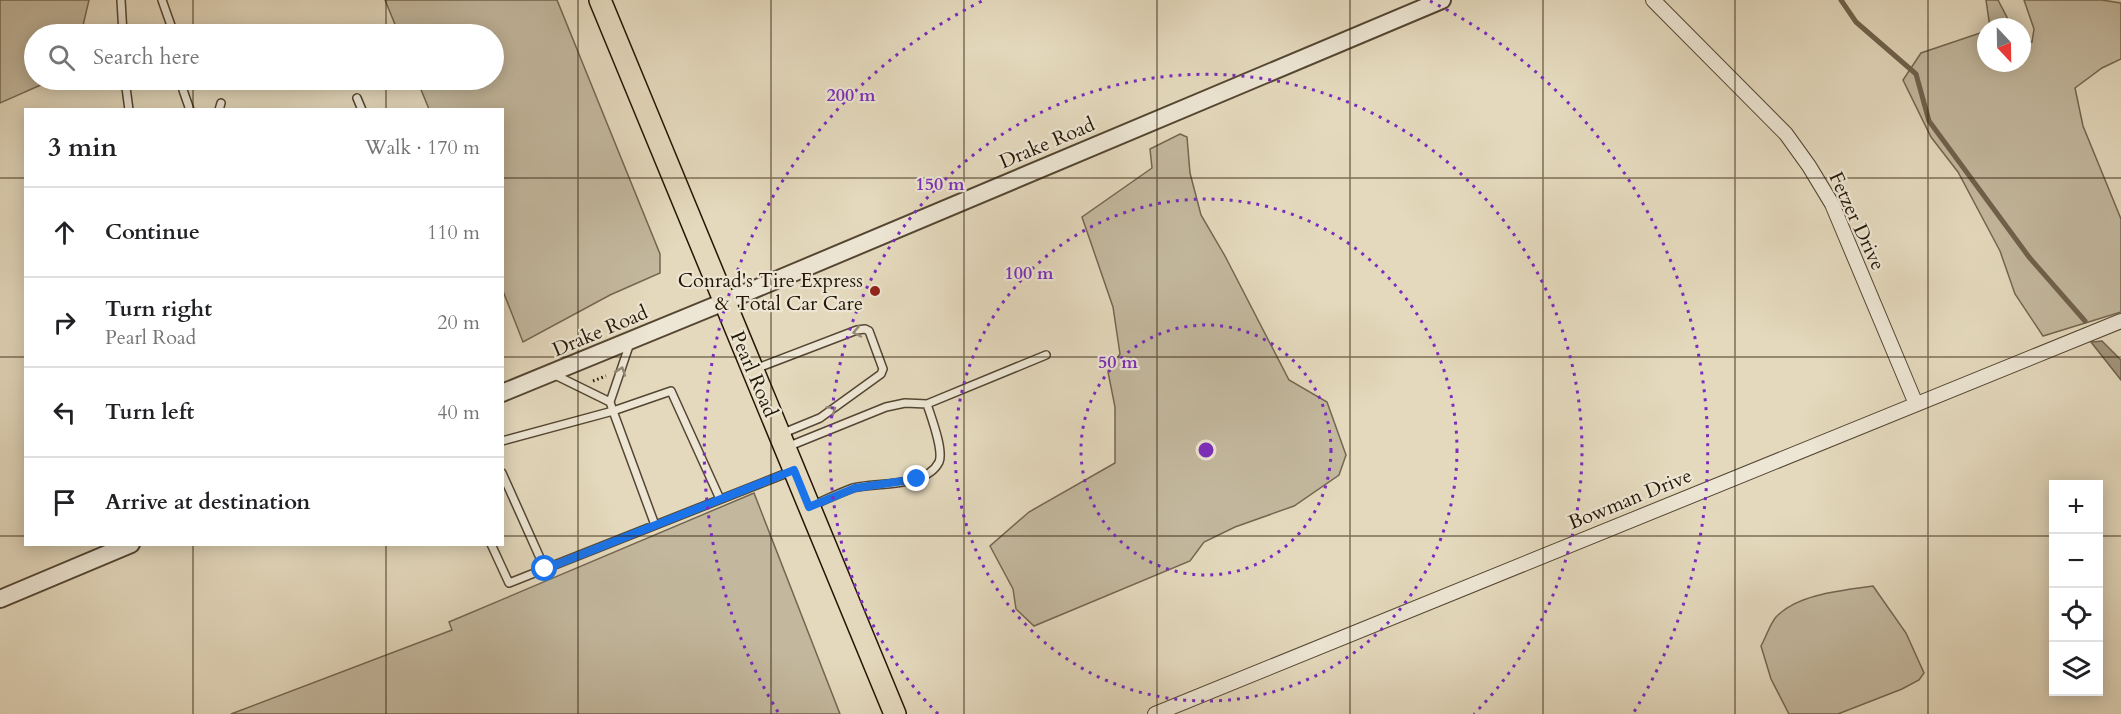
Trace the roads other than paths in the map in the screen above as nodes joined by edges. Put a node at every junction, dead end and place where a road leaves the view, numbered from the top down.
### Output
1 (121, 0) edge
2 (162, 0) edge
3 (600, 0) edge
4 (1442, 0) edge
5 (1653, 0) edge
6 (122, 24) edge
7 (170, 24) edge
8 (126, 90) edge
9 (183, 90) edge
10 (357, 98) dead end
11 (129, 108) edge
12 (189, 108) edge
13 (361, 108) edge
14 (724, 302) junction
15 (2121, 321) edge
16 (631, 341) junction
17 (1046, 355) dead end
18 (753, 370) junction
19 (553, 374) junction
20 (504, 392) edge
21 (610, 402) junction
22 (927, 404) junction
23 (1916, 404) junction
24 (614, 411) junction
25 (504, 440) edge
26 (782, 441) junction
27 (794, 470) junction
28 (504, 477) edge
29 (720, 499) junction
30 (809, 507) junction
31 (656, 525) junction
32 (126, 546) edge
33 (492, 546) edge
34 (545, 569) junction
35 (0, 599) edge
36 (895, 714) edge
37 (1155, 714) edge

1 - 6 lane
2 - 7 lane
3 - 14 main road, Pearl Road
4 - 14 street, Drake Road
5 - 23 street, Fetzer Drive
8 - 11 lane
9 - 12 lane
10 - 13 lane
14 - 16 street, Drake Road
14 - 18 main road, Pearl Road
15 - 23 street, Bowman Drive
16 - 19 street, Drake Road
21 -> 16 lane
17 - 22 lane
18 - 26 main road, Pearl Road
26 -> 18 lane
19 - 20 street, Drake Road
19 - 21 lane
21 - 24 lane
22 - 26 lane
22 - 30 lane
23 - 37 street, Bowman Drive
24 - 25 lane
24 - 29 lane
24 - 31 lane
26 - 27 main road, Pearl Road
27 - 29 lane
27 - 30 main road, Pearl Road
28 - 34 lane
29 - 31 lane
30 - 36 main road, Pearl Road
31 - 34 lane
32 - 35 street
33 - 34 lane

